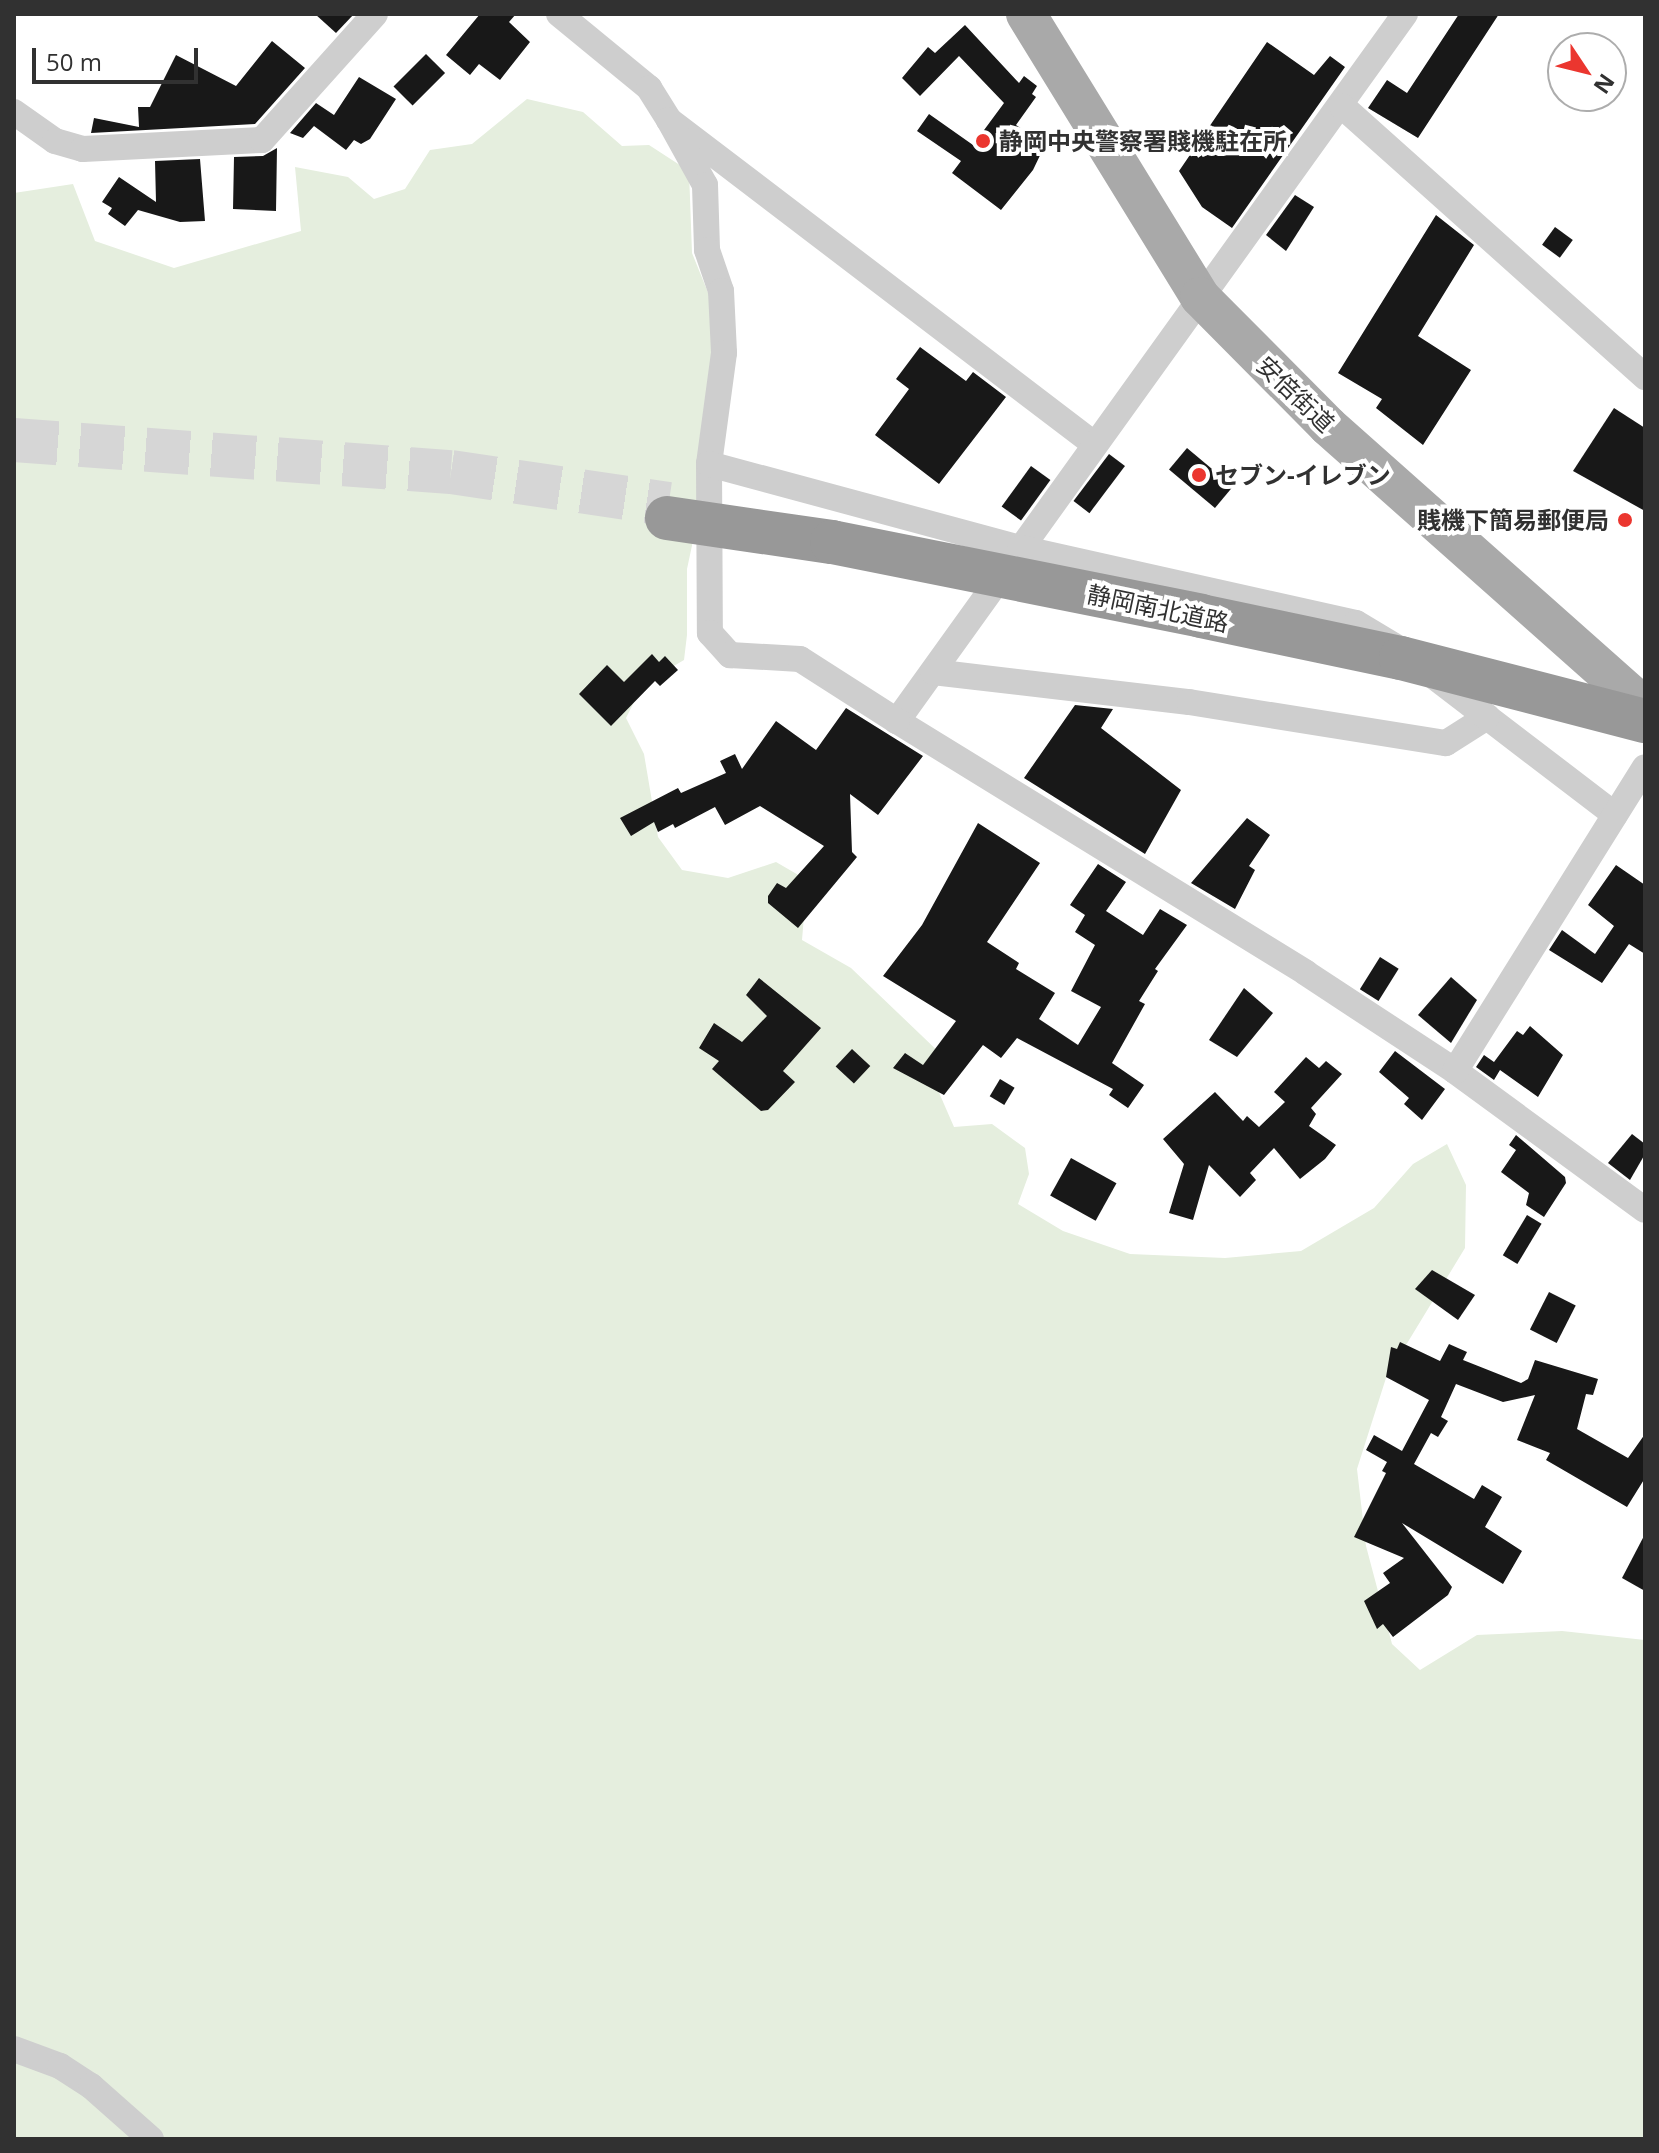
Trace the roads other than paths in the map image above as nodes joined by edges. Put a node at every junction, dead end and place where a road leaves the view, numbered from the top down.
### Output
1 (375, 14) edge
2 (559, 14) edge
3 (1026, 14) edge
4 (1405, 14) edge
5 (1342, 106) junction
6 (14, 112) edge
7 (669, 120) junction
8 (1200, 297) junction
9 (1645, 377) edge
10 (1094, 444) junction
11 (709, 464) junction
12 (1020, 548) junction
13 (933, 672) junction
14 (1645, 705) edge
15 (1487, 717) junction
16 (897, 721) junction
17 (1645, 721) edge
18 (1645, 767) edge
19 (1615, 815) junction
20 (1455, 1071) junction
21 (1645, 1210) edge
22 (14, 2049) edge
23 (151, 2139) edge

1 - 6 street
2 - 7 street
3 - 8 main road, 安倍街道
4 - 5 street
5 - 8 street
5 - 9 street
7 - 10 street
7 - 11 street
8 - 10 street
8 - 14 main road, 安倍街道
10 - 12 street
11 - 12 street
11 - 16 street
12 - 13 street
12 - 15 street
13 - 15 street
13 - 16 street
14 - 17 highway, 静岡南北道路
15 - 19 street
16 - 20 street
18 - 19 street
19 - 20 street
20 - 21 street
22 - 23 street

